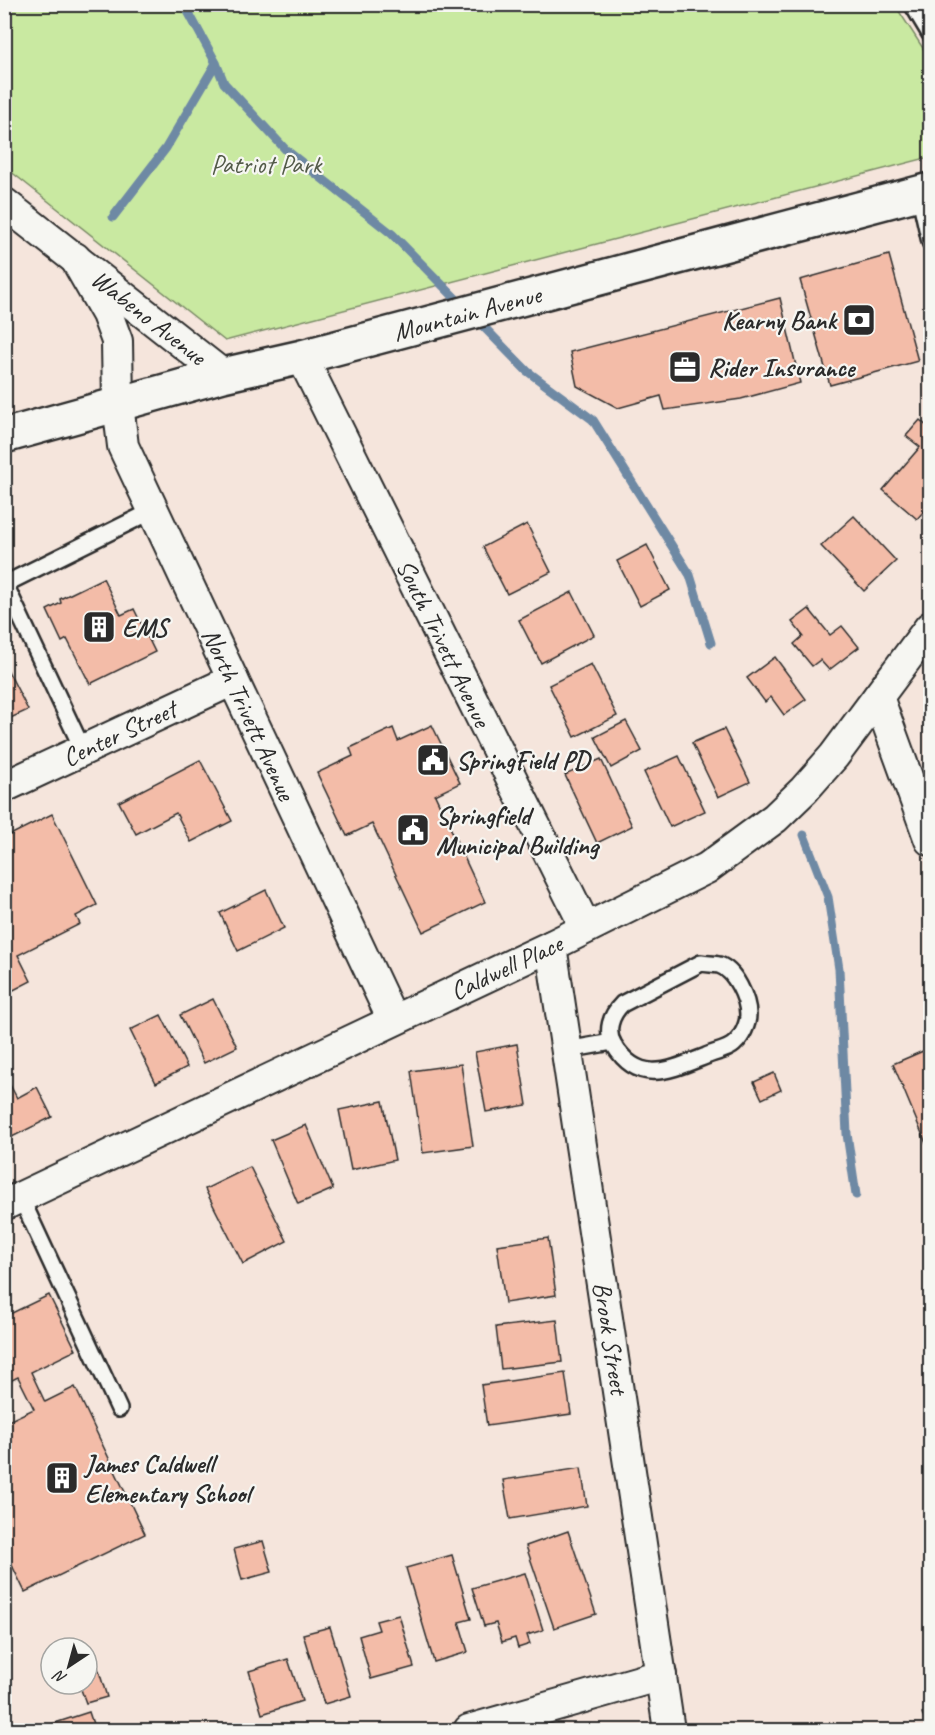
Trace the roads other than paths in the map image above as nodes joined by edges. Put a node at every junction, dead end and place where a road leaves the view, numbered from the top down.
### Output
1 (912, 4) edge
2 (930, 34) edge
3 (925, 191) edge
4 (4, 203) edge
5 (930, 242) edge
6 (75, 258) junction
7 (302, 357) junction
8 (223, 375) junction
9 (118, 404) junction
10 (4, 436) edge
11 (154, 510) junction
12 (930, 627) edge
13 (233, 680) junction
14 (878, 697) junction
15 (83, 750) junction
16 (4, 787) edge
17 (930, 840) edge
18 (586, 928) junction
19 (551, 946) junction
20 (393, 1020) junction
21 (612, 1042) junction
22 (567, 1050) junction
23 (13, 1201) edge
24 (119, 1409) dead end
25 (661, 1674) junction
26 (469, 1731) edge
27 (669, 1731) edge

1 - 2 lane
3 - 5 lane
3 - 7 street, Mountain Avenue
4 - 6 street, Wabeno Avenue
6 - 8 street, Wabeno Avenue
6 - 9 street, Wabeno Avenue
7 - 8 street, Mountain Avenue
7 - 18 street, South Trivett Avenue
8 - 9 street, Mountain Avenue
9 - 10 street, Mountain Avenue
9 - 11 street, North Trivett Avenue
11 - 13 street, North Trivett Avenue
11 - 15 lane
12 - 14 street, Caldwell Place
13 - 15 street, Center Street
13 - 20 street, North Trivett Avenue
14 - 17 street
14 - 18 street, Caldwell Place
15 - 16 street, Center Street
18 - 19 street, Caldwell Place
19 - 20 street, Caldwell Place
19 - 22 street, Brook Street
20 - 23 street, Caldwell Place
21 - 21 lane
21 - 22 lane
22 - 25 street, Brook Street
23 - 24 lane
25 - 26 street
25 - 27 street, Brook Street

